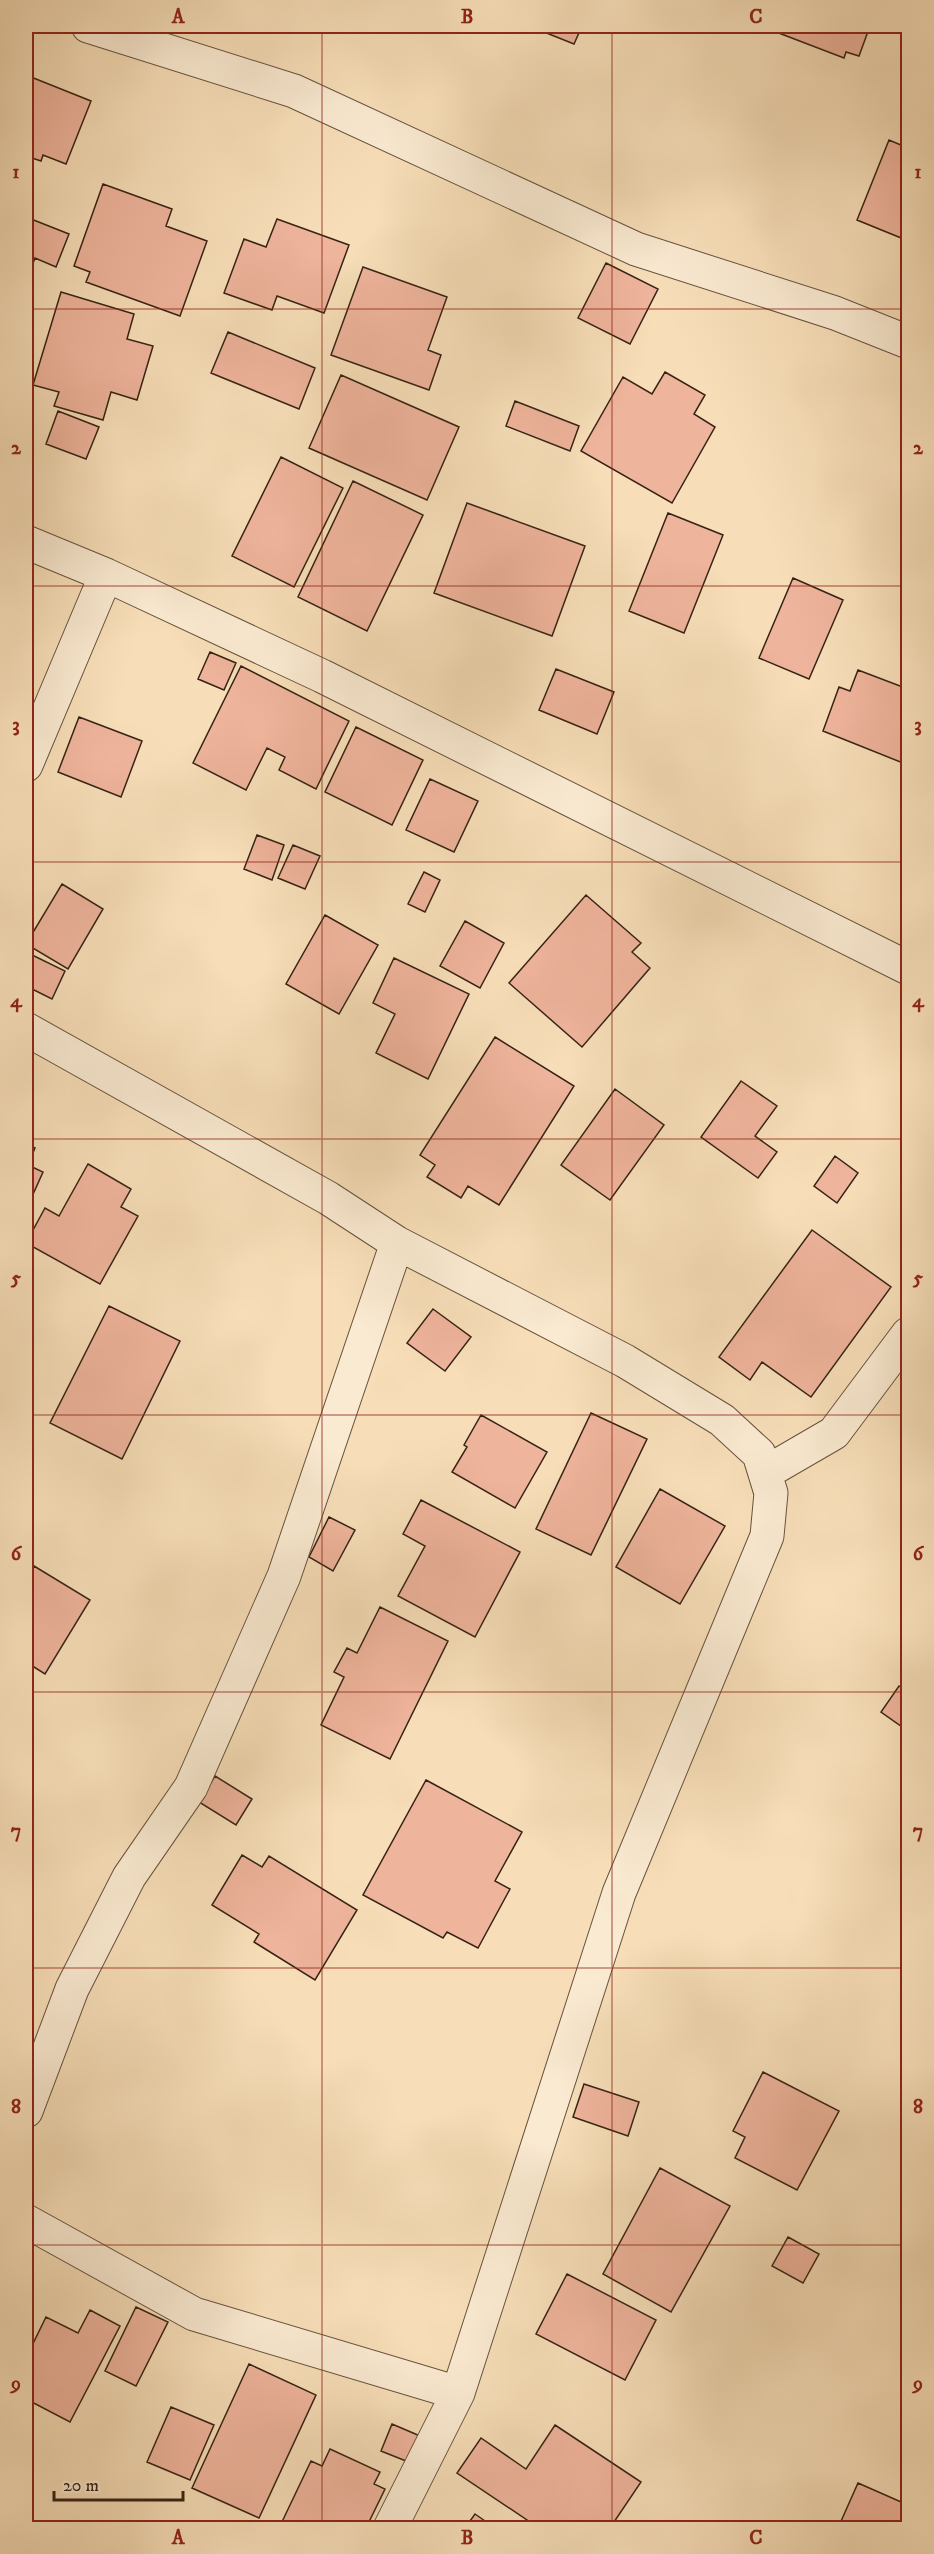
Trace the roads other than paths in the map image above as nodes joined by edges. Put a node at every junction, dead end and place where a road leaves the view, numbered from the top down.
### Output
1 (88, 26) edge
2 (909, 342) edge
3 (26, 542) edge
4 (106, 575) junction
5 (26, 765) edge
6 (909, 968) edge
7 (26, 1029) edge
8 (397, 1243) junction
9 (909, 1334) edge
10 (765, 1473) junction
11 (26, 2111) edge
12 (26, 2221) edge
13 (458, 2393) junction
14 (390, 2529) edge

1 - 2 street
3 - 4 street
4 - 5 street
4 - 6 street
7 - 8 street
8 - 10 street
8 - 11 street
9 - 10 street
10 - 13 street
12 - 13 street
13 - 14 street

